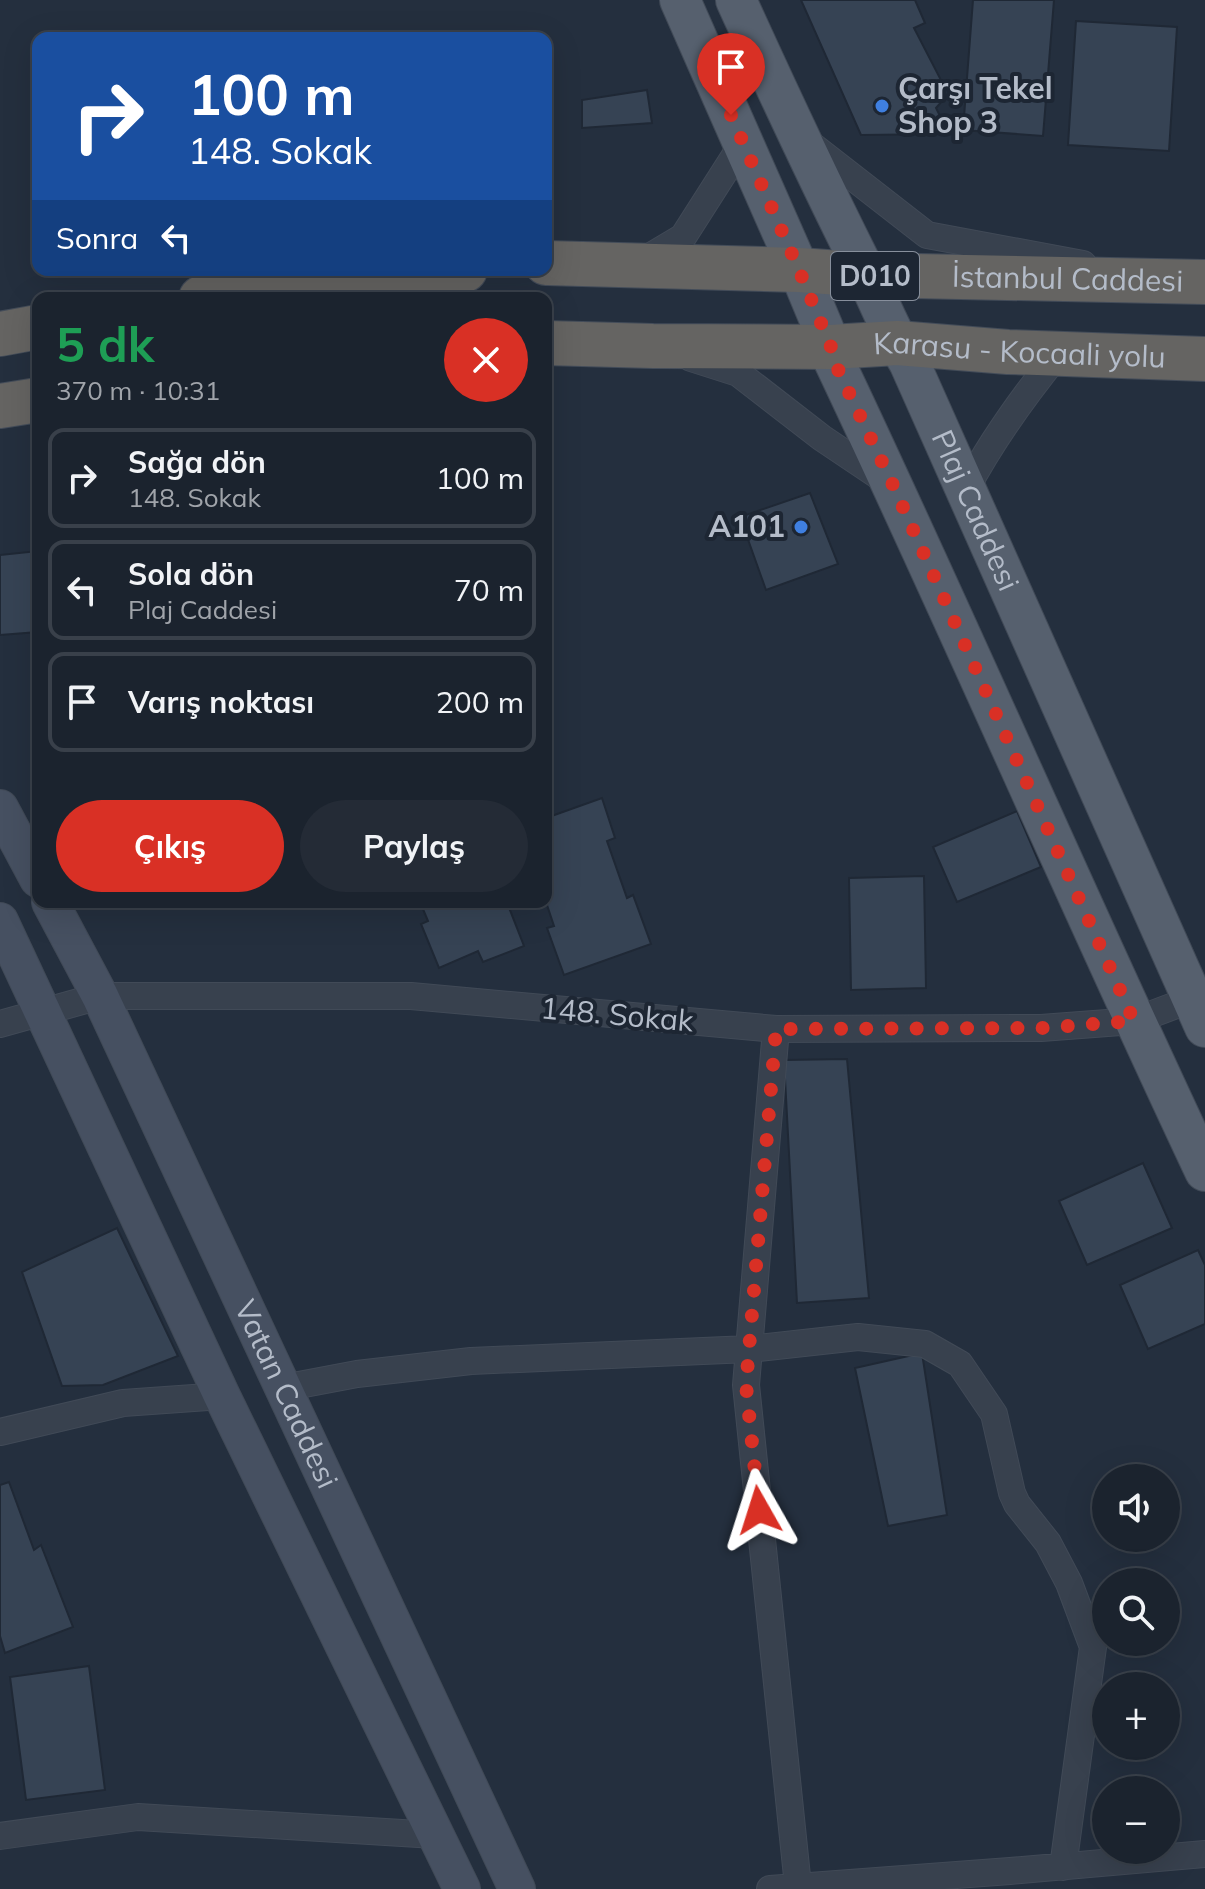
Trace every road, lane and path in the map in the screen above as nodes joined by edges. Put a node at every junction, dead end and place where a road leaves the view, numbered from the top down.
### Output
1 (680, 0) edge
2 (736, 0) edge
3 (796, 133) junction
4 (743, 143) junction
5 (552, 263) edge
6 (634, 266) junction
7 (799, 270) junction
8 (867, 275) junction
9 (408, 276) edge
10 (1186, 281) edge
11 (258, 292) edge
12 (32, 328) edge
13 (0, 334) edge
14 (552, 343) edge
15 (897, 343) junction
16 (653, 346) junction
17 (831, 347) junction
18 (1058, 354) junction
19 (1205, 359) edge
20 (32, 401) edge
21 (0, 406) edge
22 (893, 485) junction
23 (966, 489) junction
24 (0, 808) edge
25 (32, 868) edge
26 (53, 908) edge
27 (0, 921) edge
28 (100, 996) junction
29 (1201, 1009) edge
30 (43, 1012) junction
31 (1134, 1021) junction
32 (0, 1024) edge
33 (776, 1029) junction
34 (1205, 1171) edge
35 (749, 1349) junction
36 (283, 1388) junction
37 (222, 1396) junction
38 (0, 1432) edge
39 (435, 1835) junction
40 (0, 1836) edge
41 (1205, 1854) edge
42 (1063, 1867) junction
43 (798, 1886) junction
44 (462, 1889) edge
45 (517, 1889) edge
46 (770, 1889) edge

1 - 4 main road
2 - 3 main road, Plaj Caddesi
3 - 8 main road, Plaj Caddesi
3 - 10 street
4 - 6 street
4 - 7 main road
5 - 6 highway, İstanbul Caddesi / D010
6 - 7 highway, İstanbul Caddesi / D010
7 - 8 highway, İstanbul Caddesi / D010
7 - 17 main road
8 - 10 highway, İstanbul Caddesi / D010
8 - 15 main road, Plaj Caddesi
9 - 11 highway
12 - 13 highway
14 - 16 highway, Karasu - Kocaali yolu / D010
15 - 17 highway, Karasu - Kocaali yolu / D010
15 - 18 highway, Karasu - Kocaali yolu / D010
15 - 23 main road, Plaj Caddesi
16 - 17 highway, Karasu - Kocaali yolu / D010
16 - 22 street
17 - 22 main road
18 - 19 highway, Karasu - Kocaali yolu / D010
18 - 23 street
20 - 21 highway
22 - 31 main road
23 - 29 main road, Plaj Caddesi
24 - 25 main road
26 - 28 main road, Vatan Caddesi
27 - 30 main road, Vatan Caddesi
28 - 30 street, 148. Sokak
28 - 33 street, 148. Sokak
28 - 36 main road, Vatan Caddesi
29 - 31 street, 148. Sokak
30 - 32 street, 148. Sokak
30 - 37 main road, Vatan Caddesi
31 - 33 street, 148. Sokak
31 - 34 main road
33 - 35 street
35 - 36 street
35 - 42 street
35 - 43 street
36 - 45 main road, Vatan Caddesi
37 - 38 street
37 - 39 main road, Vatan Caddesi
39 - 40 street
39 - 44 main road, Vatan Caddesi
41 - 42 street
42 - 43 street
43 - 46 street

